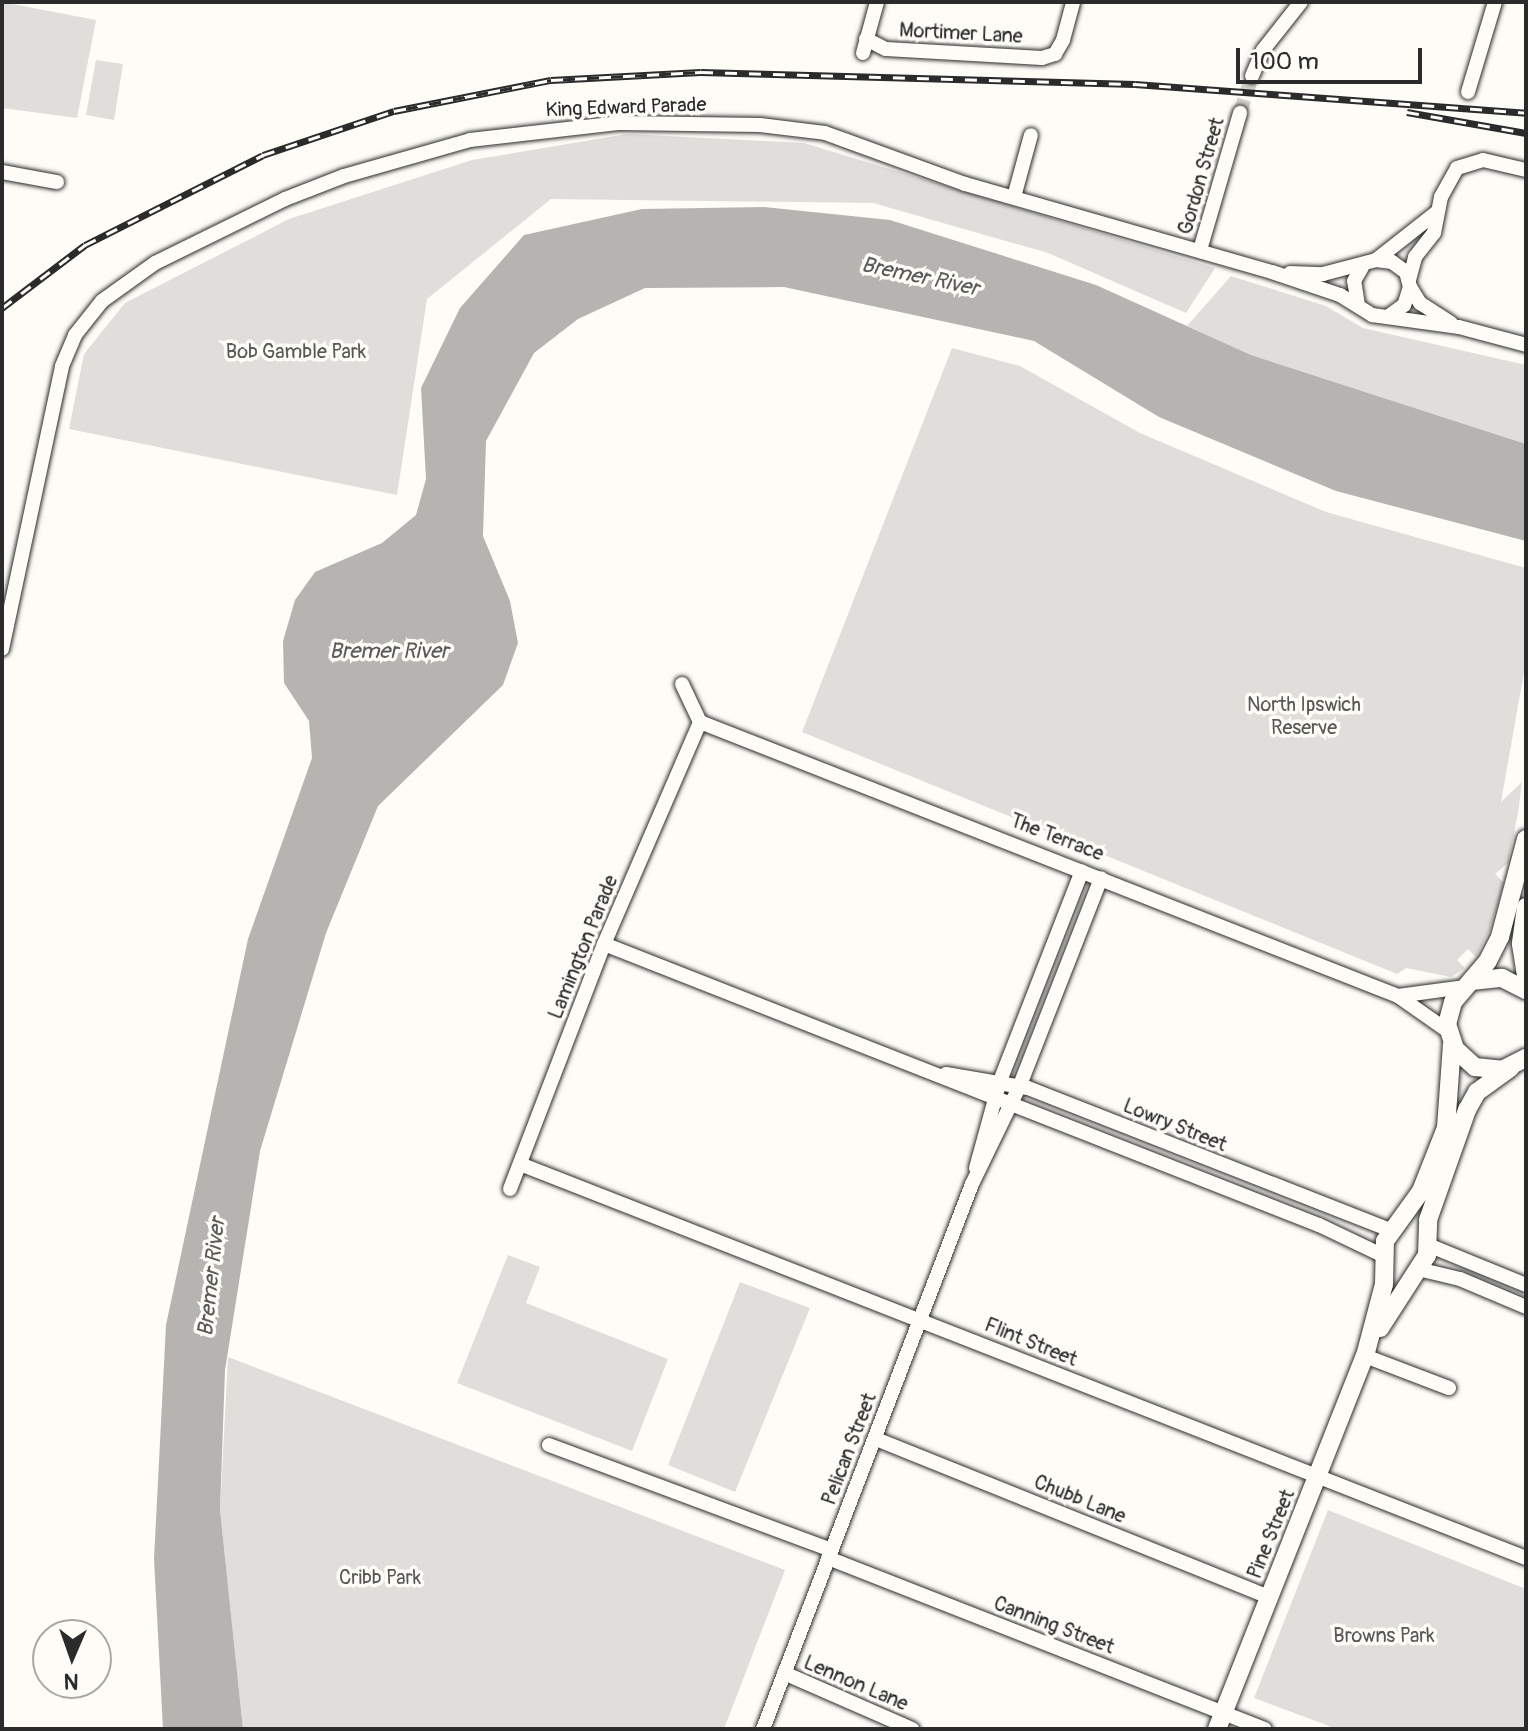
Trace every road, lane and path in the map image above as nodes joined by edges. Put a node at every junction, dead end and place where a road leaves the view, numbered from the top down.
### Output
1 (877, 2) edge
2 (1073, 2) edge
3 (1301, 2) edge
4 (1495, 2) edge
5 (1252, 76) tunnel mouth
6 (1468, 92) dead end
7 (1240, 113) tunnel mouth
8 (1031, 135) dead end
9 (1526, 170) edge
10 (2, 172) edge
11 (57, 182) dead end
12 (1014, 197) junction
13 (1437, 212) junction
14 (1200, 250) junction
15 (1369, 264) junction
16 (1272, 272) junction
17 (1409, 283) junction
18 (1358, 305) junction
19 (1389, 316) junction
20 (1459, 327) junction
21 (1526, 345) edge
22 (2, 649) edge
23 (682, 684) dead end
24 (700, 722) junction
25 (1526, 839) edge
26 (1082, 871) junction
27 (1101, 878) junction
28 (1070, 903) junction
29 (1526, 907) edge
30 (1089, 910) junction
31 (604, 944) junction
32 (1526, 977) edge
33 (1468, 984) junction
34 (1526, 990) edge
35 (1398, 996) junction
36 (1450, 1038) junction
37 (1015, 1042) junction
38 (1034, 1049) junction
39 (1520, 1064) edge
40 (937, 1073) junction
41 (1000, 1081) junction
42 (1020, 1085) junction
43 (994, 1099) junction
44 (1011, 1106) junction
45 (520, 1164) junction
46 (972, 1184) junction
47 (510, 1189) dead end
48 (1323, 1206) junction
49 (1319, 1225) junction
50 (1393, 1230) junction
51 (1428, 1243) junction
52 (1384, 1256) junction
53 (1418, 1269) junction
54 (1495, 1273) junction
55 (1526, 1285) edge
56 (1488, 1290) junction
57 (1526, 1307) edge
58 (920, 1320) junction
59 (1365, 1356) junction
60 (1449, 1388) dead end
61 (876, 1439) junction
62 (549, 1445) dead end
63 (1317, 1476) junction
64 (830, 1554) junction
65 (1526, 1558) edge
66 (1270, 1597) junction
67 (784, 1673) junction
68 (1220, 1721) edge
69 (763, 1729) edge
70 (912, 1729) edge
71 (1265, 1729) edge

1 - 2 street, Mortimer Lane
3 - 5 street
4 - 6 street
7 - 14 street, Gordon Street
8 - 12 street
9 - 13 street
10 - 11 street
12 - 14 street, King Edward Parade
12 - 22 street, King Edward Parade
13 - 15 street
13 - 17 street
14 - 16 street, King Edward Parade
15 - 16 street
15 - 17 street
15 - 18 street
16 - 18 street
17 - 19 street
17 - 20 street
18 - 19 street
19 - 20 street
20 - 21 street
23 - 24 street
24 - 26 street, The Terrace
24 - 31 street, Lamington Parade
25 - 33 main road
26 - 27 street, The Terrace
26 - 28 street, Pelican Street
27 - 30 street, Pelican Street
27 - 35 street, The Terrace
28 - 30 street
28 - 37 street, Pelican Street
29 - 32 main road
30 - 38 street, Pelican Street
31 - 40 street, Lowry Street
31 - 45 street, Lamington Parade
33 - 34 main road
33 - 35 street, The Terrace
33 - 36 main road
35 - 36 street, The Terrace
36 - 39 main road
36 - 50 main road
37 - 38 street
37 - 41 street, Pelican Street
38 - 42 street, Pelican Street
39 - 51 main road
40 - 41 street, Lowry Street
40 - 43 street, Lowry Street
41 - 42 street, Lowry Street
41 - 43 street, Pelican Street
42 - 44 street, Pelican Street
42 - 48 street, Lowry Street
43 - 44 street, Lowry Street
43 - 46 street, Pelican Street
44 - 46 street, Pelican Street
44 - 49 street, Lowry Street
45 - 47 street, Lamington Parade
45 - 58 street, Flint Street
46 - 58 street, Pelican Street
48 - 49 street
48 - 50 street, Lowry Street
49 - 52 street, Lowry Street
50 - 51 main road
50 - 52 main road, Pine Street
51 - 53 main road, Pine Street
51 - 54 street
52 - 53 main road
52 - 59 main road, Pine Street
53 - 56 street
53 - 59 main road, Pine Street
54 - 55 street
54 - 56 street
56 - 57 street
58 - 61 street, Pelican Street
58 - 63 street, Flint Street
59 - 60 street
59 - 63 main road, Pine Street
61 - 64 street, Pelican Street
61 - 66 street, Chubb Lane
62 - 64 street, Canning Street
63 - 65 street, Flint Street
63 - 66 main road, Pine Street
64 - 67 street, Pelican Street
64 - 68 street, Canning Street
66 - 68 main road, Pine Street
67 - 69 street, Pelican Street
67 - 70 street, Lennon Lane
68 - 71 street, Canning Street

